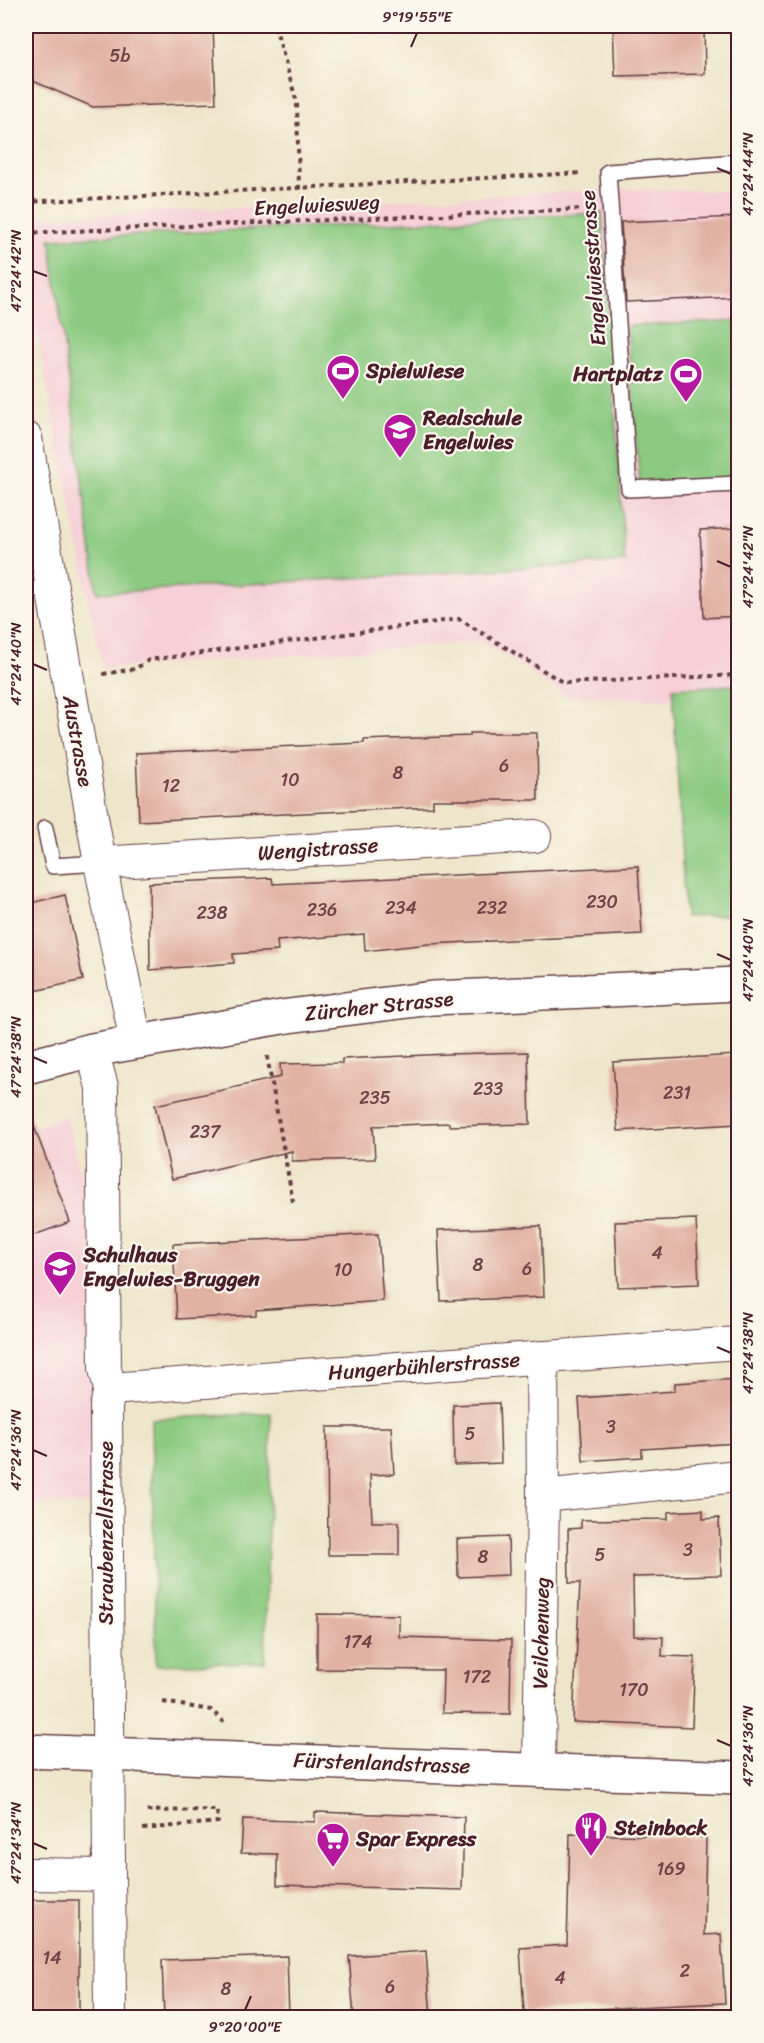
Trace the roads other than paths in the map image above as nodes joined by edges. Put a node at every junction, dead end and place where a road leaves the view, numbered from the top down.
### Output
1 (738, 162) edge
2 (26, 438) edge
3 (738, 484) edge
4 (38, 589) edge
5 (45, 828) dead end
6 (535, 836) dead end
7 (100, 863) junction
8 (738, 984) edge
9 (136, 1042) junction
10 (92, 1050) junction
11 (26, 1067) edge
12 (738, 1343) edge
13 (542, 1357) junction
14 (110, 1389) junction
15 (738, 1476) edge
16 (543, 1496) junction
17 (26, 1752) edge
18 (107, 1754) junction
19 (539, 1769) junction
20 (738, 1778) edge
21 (26, 1875) edge
22 (108, 1875) junction
23 (110, 2018) edge

1 - 3 lane, Engelwiesstrasse
2 - 4 street, Austrasse
4 - 7 street, Austrasse
5 - 7 lane
6 - 7 street, Wengistrasse
7 - 9 street, Austrasse
8 - 9 main road, Zürcher Strasse
9 - 10 main road, Zürcher Strasse
10 - 11 main road, Zürcher Strasse
10 - 14 street, Straubenzellstrasse
12 - 13 street, Hungerbühlerstrasse
13 - 14 street, Hungerbühlerstrasse
13 - 16 street, Veilchenweg
14 - 18 street, Straubenzellstrasse
15 - 16 street
16 - 19 street, Veilchenweg
17 - 18 main road, Fürstenlandstrasse
18 - 19 main road, Fürstenlandstrasse
18 - 22 street, Straubenzellstrasse
19 - 20 main road, Fürstenlandstrasse
21 - 22 street
22 - 23 street, Straubenzellstrasse

